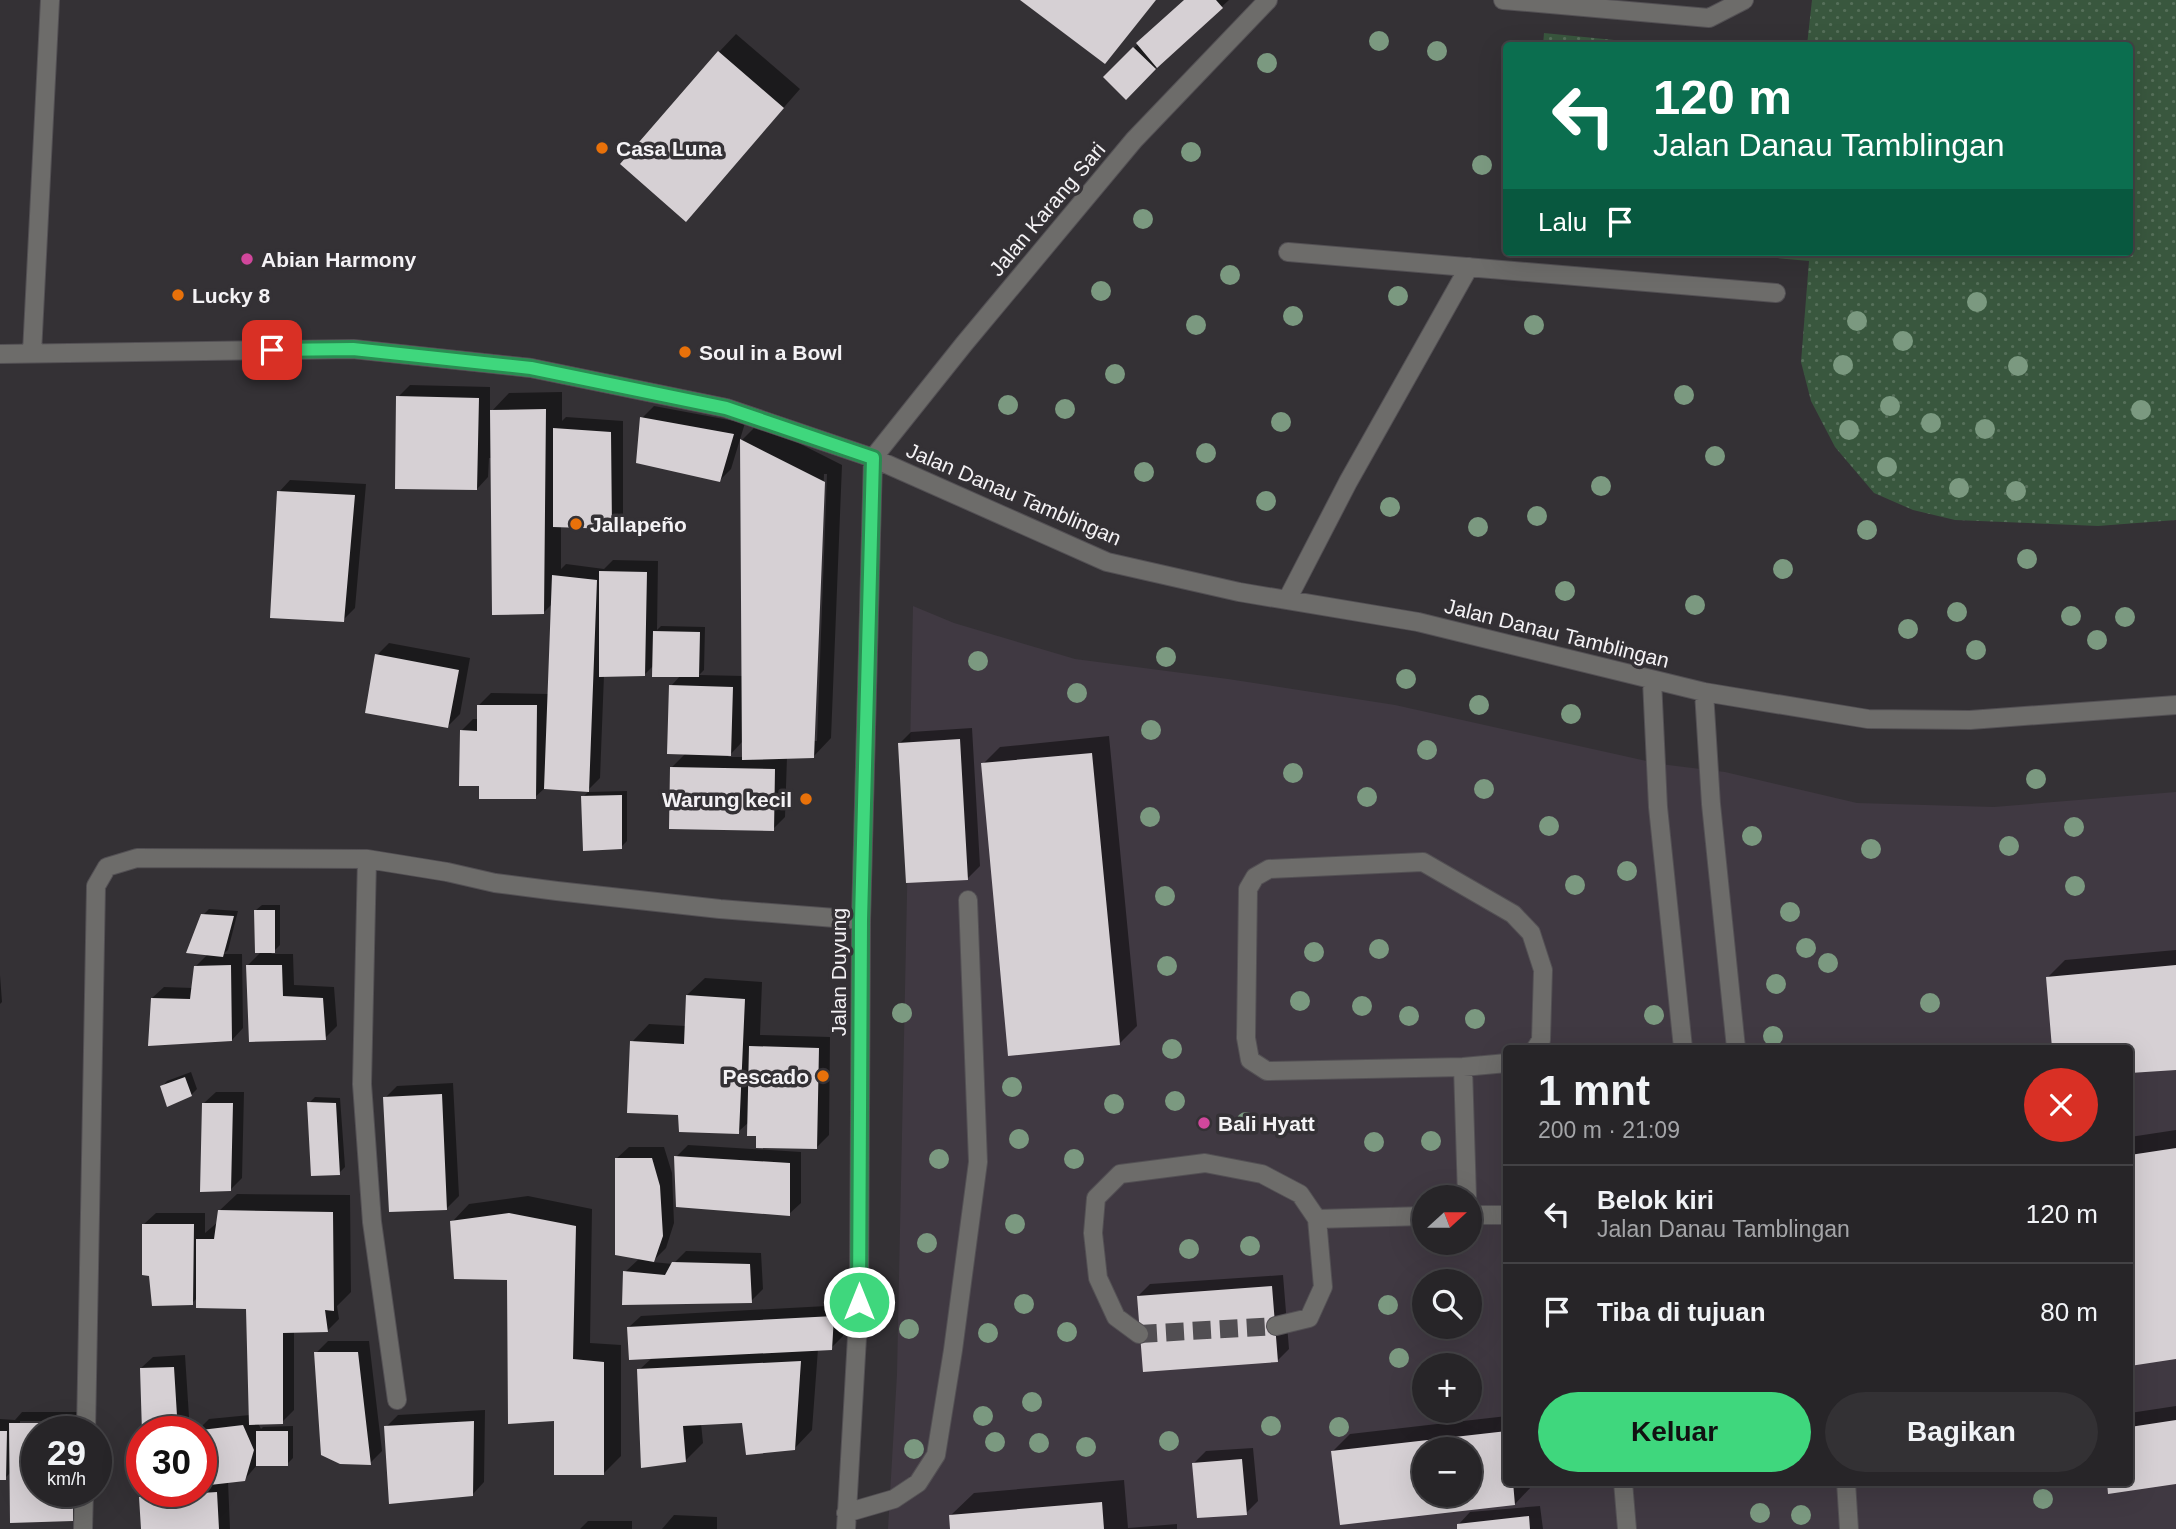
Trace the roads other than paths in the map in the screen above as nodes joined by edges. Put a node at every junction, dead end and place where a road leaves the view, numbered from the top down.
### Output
1 (50, 0) edge
2 (1268, 0) edge
3 (1503, 0) edge
4 (1744, 0) edge
5 (1287, 252) dead end
6 (1469, 267) junction
7 (1776, 293) dead end
8 (32, 353) junction
9 (0, 354) edge
10 (873, 458) junction
11 (1287, 600) junction
12 (1652, 680) junction
13 (1704, 692) junction
14 (2176, 705) edge
15 (368, 859) junction
16 (968, 900) dead end
17 (861, 920) junction
18 (1538, 1045) edge
19 (1683, 1045) edge
20 (1736, 1045) edge
21 (1503, 1063) edge
22 (1463, 1067) junction
23 (1467, 1185) edge
24 (1503, 1214) edge
25 (1482, 1215) edge
26 (1412, 1216) edge
27 (1317, 1220) junction
28 (1276, 1326) tunnel mouth
29 (1139, 1334) tunnel mouth
30 (397, 1401) dead end
31 (86, 1416) edge
32 (1623, 1486) edge
33 (1846, 1486) edge
34 (84, 1507) edge
35 (846, 1521) edge
36 (83, 1529) edge
37 (1627, 1529) edge
38 (1849, 1529) edge

1 - 8 street
2 - 10 street, Jalan Karang Sari
3 - 4 street
5 - 6 street
6 - 7 street
6 - 11 street
8 - 9 street, Jalan Danau Tamblingan
8 - 10 street, Jalan Danau Tamblingan
10 - 11 street, Jalan Danau Tamblingan
10 - 17 street, Jalan Duyung
11 - 12 street, Jalan Danau Tamblingan
12 - 13 street, Jalan Danau Tamblingan
12 - 19 street
13 - 14 street, Jalan Danau Tamblingan
13 - 20 street
15 - 17 street
15 - 30 street
15 - 31 street
16 - 35 street
17 - 35 street, Jalan Duyung
18 - 22 street
21 - 22 street
22 - 23 street
24 - 25 street
26 - 27 street
27 - 28 street
27 - 29 street
32 - 37 street
33 - 38 street
34 - 36 street

